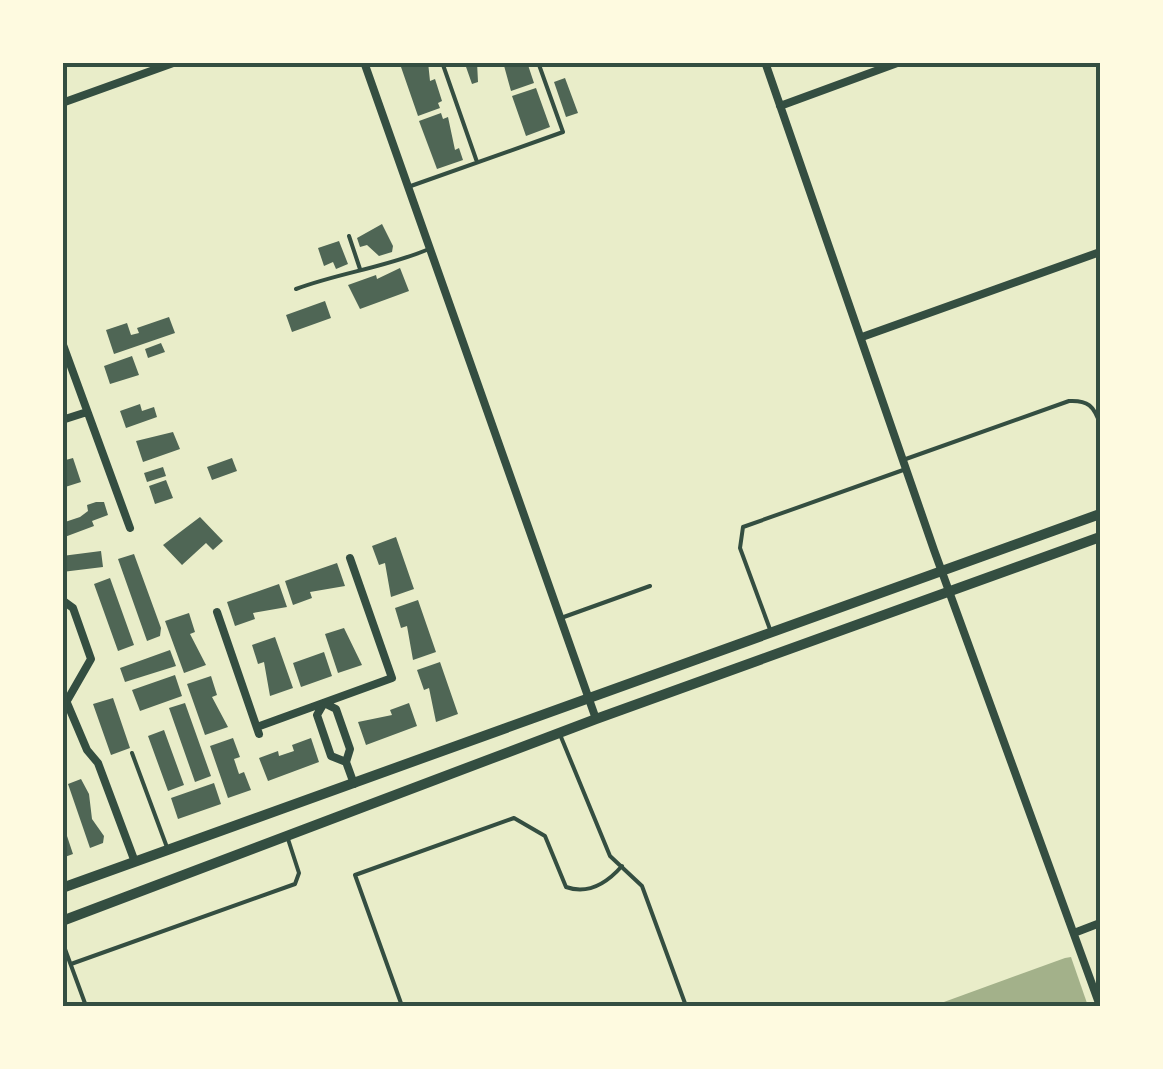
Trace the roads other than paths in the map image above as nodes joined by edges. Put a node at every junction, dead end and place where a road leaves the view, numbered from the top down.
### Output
1 (176, 62) edge
2 (364, 62) edge
3 (442, 62) edge
4 (538, 62) edge
5 (764, 62) edge
6 (900, 62) edge
7 (62, 103) edge
8 (780, 106) junction
9 (477, 163) junction
10 (408, 187) junction
11 (349, 236) dead end
12 (430, 249) junction
13 (1100, 252) edge
14 (360, 268) junction
15 (296, 289) dead end
16 (862, 337) junction
17 (62, 342) edge
18 (1098, 407) edge
19 (87, 412) junction
20 (62, 420) edge
21 (1100, 424) edge
22 (904, 465) junction
23 (1100, 514) edge
24 (130, 528) dead end
25 (1100, 538) edge
26 (350, 558) dead end
27 (942, 571) junction
28 (650, 586) dead end
29 (949, 592) junction
30 (62, 600) edge
31 (217, 612) dead end
32 (561, 618) junction
33 (771, 632) junction
34 (65, 695) edge
35 (588, 698) junction
36 (324, 703) junction
37 (596, 719) junction
38 (559, 733) junction
39 (132, 753) dead end
40 (346, 762) junction
41 (354, 784) junction
42 (288, 839) junction
43 (168, 850) junction
44 (135, 862) junction
45 (622, 866) junction
46 (62, 888) edge
47 (62, 921) edge
48 (1100, 923) edge
49 (1074, 933) junction
50 (62, 940) edge
51 (71, 964) junction
52 (86, 1006) edge
53 (402, 1006) edge
54 (686, 1006) edge
55 (1100, 1006) edge

1 - 7 street
2 - 10 street
3 - 9 lane
4 - 9 lane
5 - 8 street
6 - 8 street
8 - 16 street
9 - 10 lane
10 - 12 street
11 - 14 lane
12 - 14 lane
12 - 32 street
13 - 16 street
14 - 15 lane
16 - 22 street
17 - 19 street
18 - 21 lane
18 - 22 lane
19 - 20 street
19 - 24 street
22 - 27 street
22 - 33 lane
23 - 27 main road
25 - 29 main road
26 - 36 street
27 - 29 street
27 - 33 main road
28 - 32 lane
29 - 37 main road
29 - 49 street
30 - 34 street
31 - 36 street
32 - 35 street
33 - 35 main road
34 - 44 street
35 - 37 street
35 - 41 main road
36 - 40 street
36 - 40 street
37 - 38 main road
38 - 42 main road
38 - 45 lane
39 - 43 lane
40 - 41 street
41 - 43 main road
42 - 47 main road
42 - 51 lane
43 - 44 main road
44 - 46 main road
45 - 53 lane
45 - 54 lane
48 - 49 street
49 - 55 street
50 - 51 lane
51 - 52 lane

